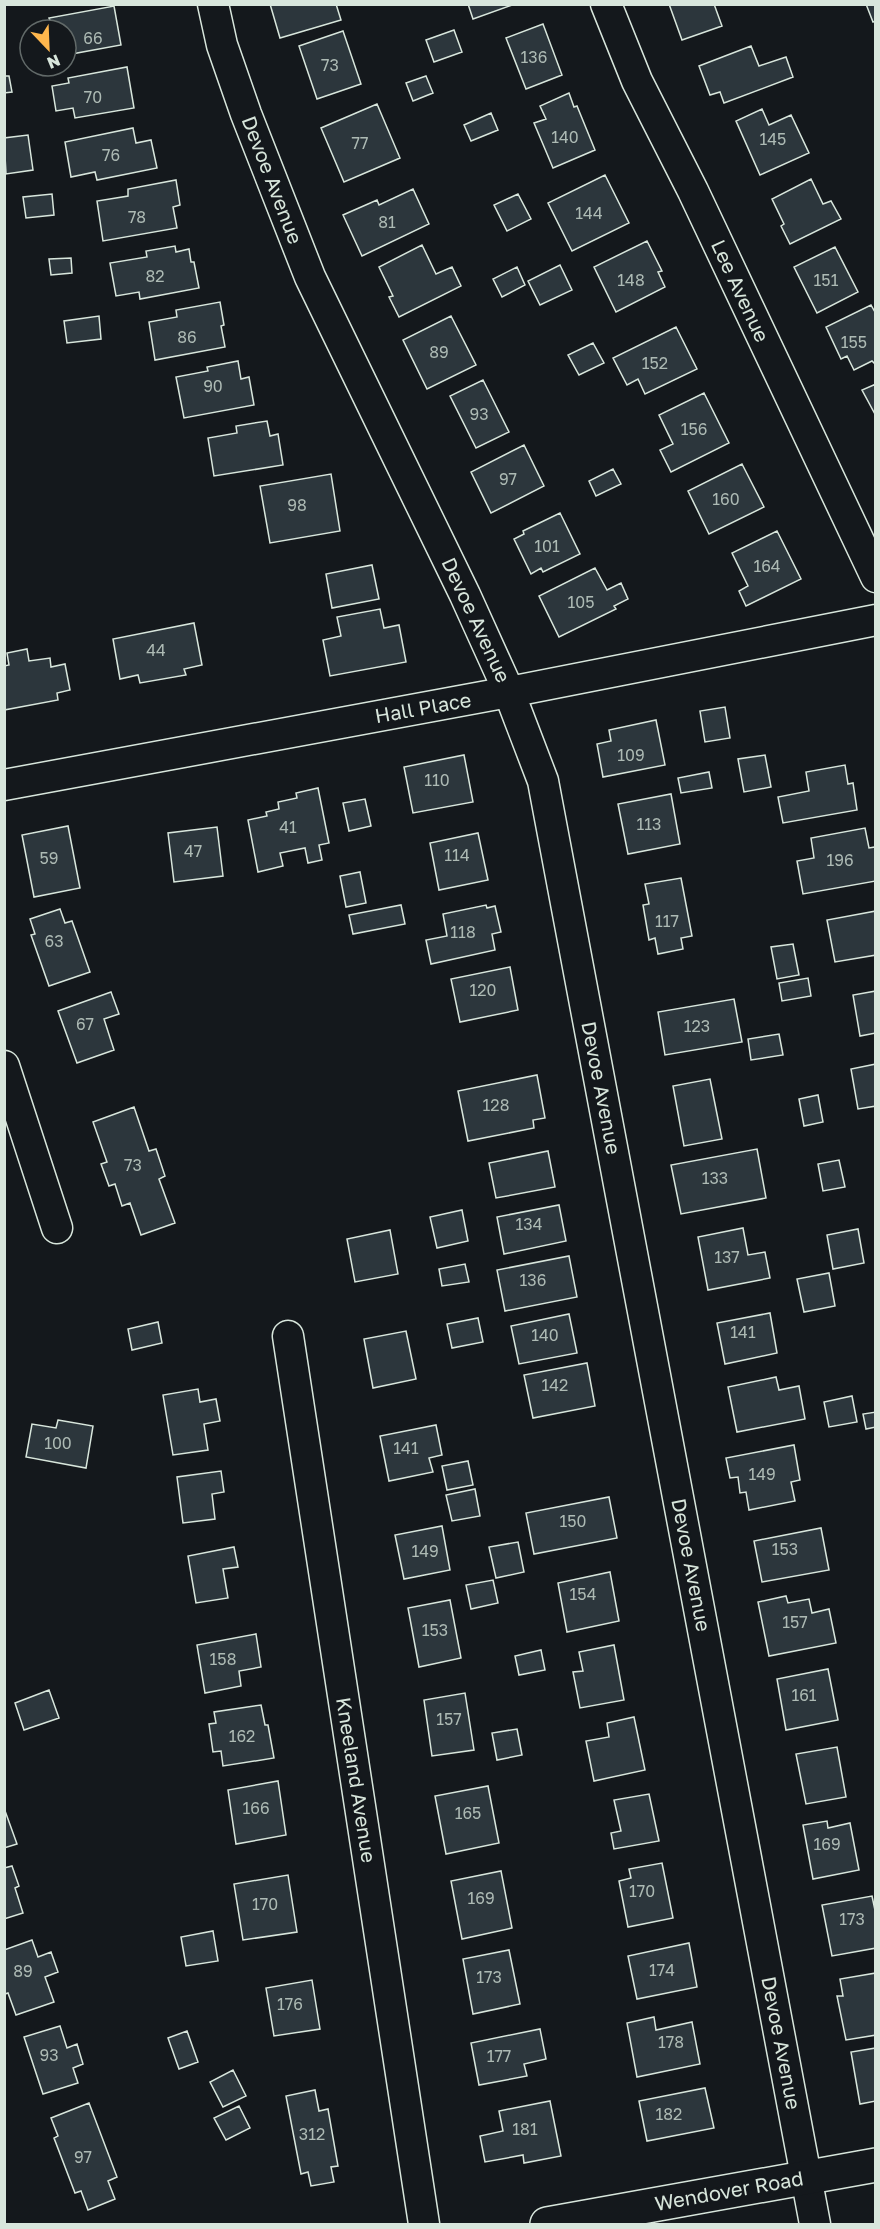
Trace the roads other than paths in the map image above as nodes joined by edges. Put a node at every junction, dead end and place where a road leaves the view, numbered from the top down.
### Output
1 (213, 4) edge
2 (606, 4) edge
3 (876, 577) edge
4 (876, 620) edge
5 (509, 692) junction
6 (4, 784) edge
7 (4, 1066) edge
8 (57, 1228) dead end
9 (288, 1336) dead end
10 (876, 2165) edge
11 (807, 2177) junction
12 (424, 2224) edge
13 (547, 2224) edge
14 (815, 2224) edge

1 - 5 street, Devoe Avenue
2 - 3 street, Lee Avenue
4 - 5 street, Hall Place
5 - 6 street, Hall Place
5 - 11 street, Devoe Avenue
7 - 8 street
9 - 12 street, Kneeland Avenue
10 - 11 street, Wendover Road
11 - 13 street, Wendover Road
11 - 14 street, Devoe Avenue

